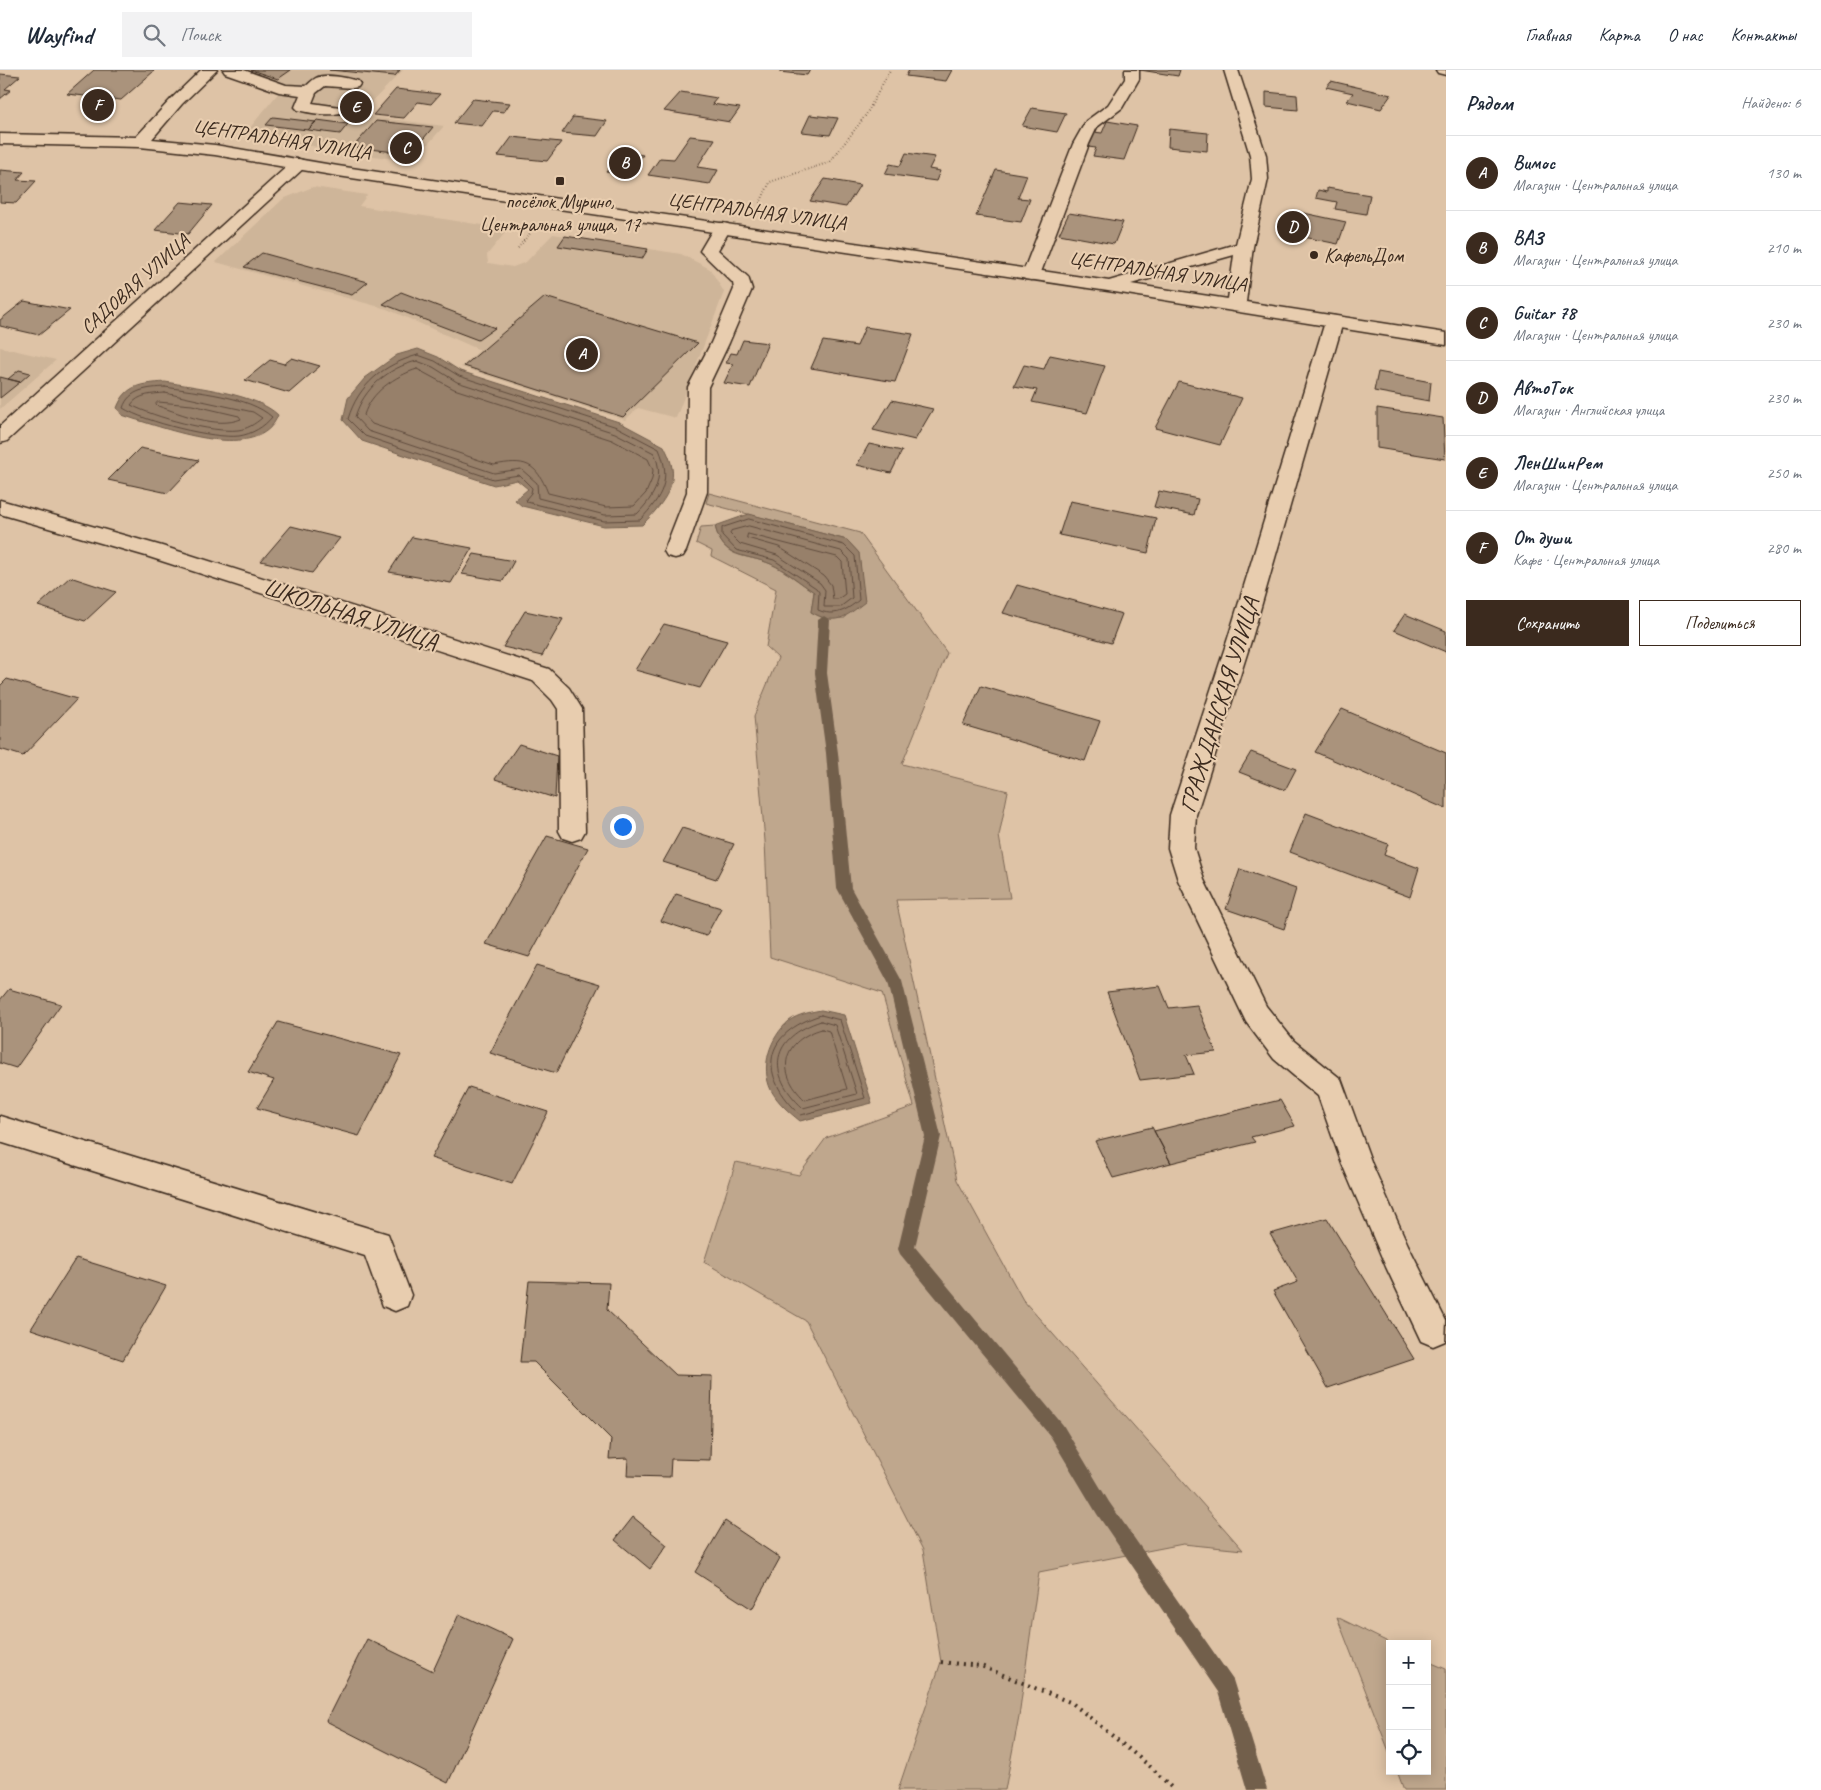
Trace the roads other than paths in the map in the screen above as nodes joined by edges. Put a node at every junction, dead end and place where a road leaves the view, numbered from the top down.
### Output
1 (210, 70) edge
2 (230, 70) edge
3 (1132, 70) edge
4 (1231, 70) edge
5 (353, 84) dead end
6 (309, 91) junction
7 (335, 110) dead end
8 (0, 139) edge
9 (140, 142) junction
10 (299, 164) junction
11 (722, 228) junction
12 (1244, 247) junction
13 (1031, 275) junction
14 (1108, 286) junction
15 (1236, 306) junction
16 (1334, 322) junction
17 (1446, 339) edge
18 (0, 437) edge
19 (0, 507) edge
20 (674, 551) dead end
21 (572, 831) dead end
22 (0, 1129) edge
23 (395, 1295) dead end
24 (1433, 1330) dead end

1 - 9 street
2 - 6 street
3 - 13 street
4 - 12 street
5 - 6 street
6 - 7 street
8 - 9 street, ЦЕНТРАЛЬНАЯ УЛИЦА
9 - 10 street, ЦЕНТРАЛЬНАЯ УЛИЦА
10 - 11 street, ЦЕНТРАЛЬНАЯ УЛИЦА
10 - 18 street, САДОВАЯ УЛИЦА
11 - 13 street, ЦЕНТРАЛЬНАЯ УЛИЦА
11 - 20 street
12 - 14 street
12 - 15 street
13 - 14 street, ЦЕНТРАЛЬНАЯ УЛИЦА
14 - 15 street, ЦЕНТРАЛЬНАЯ УЛИЦА
15 - 16 street, ЦЕНТРАЛЬНАЯ УЛИЦА
16 - 17 street, ЦЕНТРАЛЬНАЯ УЛИЦА
16 - 24 street, ГРАЖДАНСКАЯ УЛИЦА
19 - 21 street, ШКОЛЬНАЯ УЛИЦА
22 - 23 street

